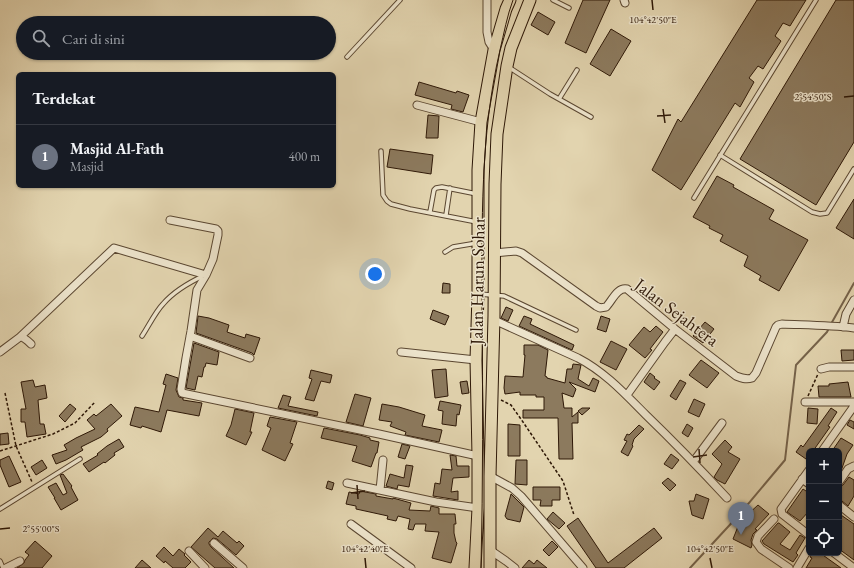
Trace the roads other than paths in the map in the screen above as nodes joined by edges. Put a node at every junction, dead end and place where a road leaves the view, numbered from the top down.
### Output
1 (400, 0) edge
2 (487, 0) edge
3 (510, 0) edge
4 (530, 0) edge
5 (553, 0) edge
6 (816, 0) edge
7 (569, 8) dead end
8 (494, 50) junction
9 (347, 57) dead end
10 (507, 66) junction
11 (577, 70) dead end
12 (559, 99) junction
13 (417, 105) dead end
14 (591, 117) dead end
15 (482, 122) junction
16 (381, 151) dead end
17 (720, 155) junction
18 (854, 169) edge
19 (450, 188) junction
20 (478, 194) junction
21 (694, 198) dead end
22 (430, 212) junction
23 (446, 215) junction
24 (170, 220) dead end
25 (478, 222) junction
26 (478, 242) junction
27 (444, 252) dead end
28 (494, 254) junction
29 (206, 275) junction
30 (478, 294) junction
31 (494, 295) junction
32 (854, 300) edge
33 (494, 320) junction
34 (841, 327) junction
35 (854, 328) edge
36 (675, 329) junction
37 (576, 330) dead end
38 (142, 336) dead end
39 (190, 336) junction
40 (20, 337) junction
41 (31, 344) dead end
42 (0, 352) edge
43 (401, 352) dead end
44 (250, 358) dead end
45 (476, 360) junction
46 (854, 366) edge
47 (821, 369) road end
48 (627, 395) junction
49 (805, 402) road end
50 (854, 402) edge
51 (854, 406) edge
52 (722, 423) dead end
53 (824, 448) edge
54 (478, 456) junction
55 (80, 459) dead end
56 (383, 460) dead end
57 (693, 462) junction
58 (854, 466) edge
59 (806, 474) edge
60 (490, 476) junction
61 (842, 478) edge
62 (802, 479) junction
63 (347, 482) dead end
64 (806, 482) edge
65 (380, 490) junction
66 (727, 498) dead end
67 (842, 507) edge
68 (478, 508) junction
69 (0, 509) edge
70 (854, 517) edge
71 (774, 519) dead end
72 (351, 524) dead end
73 (806, 533) edge
74 (214, 543) dead end
75 (490, 550) junction
76 (189, 551) dead end
77 (806, 553) edge
78 (838, 556) edge
79 (0, 560) edge
80 (20, 561) dead end
81 (3, 568) edge
82 (6, 568) edge
83 (205, 568) edge
84 (243, 568) edge
85 (411, 568) edge
86 (475, 568) edge
87 (490, 568) edge
88 (515, 568) edge
89 (583, 568) edge
90 (789, 568) edge
91 (797, 568) edge
92 (854, 568) edge

1 - 9 lane
2 - 8 street
3 - 8 highway, Jalan Harun Sohar
4 - 10 highway, Jalan Harun Sohar
5 - 7 lane
6 - 17 lane
8 - 15 highway, Jalan Harun Sohar
10 - 12 lane
10 - 28 highway, Jalan Harun Sohar
11 - 12 lane
12 - 14 lane
13 - 15 street
15 - 20 highway, Jalan Harun Sohar
16 - 22 lane
17 - 18 lane
17 - 21 lane
19 - 20 lane
19 - 22 lane
19 - 23 lane
20 - 25 highway, Jalan Harun Sohar
22 - 23 lane
23 - 25 lane
24 - 29 street
25 - 26 highway, Jalan Harun Sohar
26 - 27 lane
26 - 30 highway, Jalan Harun Sohar
28 - 31 highway, Jalan Harun Sohar
28 - 36 street, Jalan Sejahtera
29 - 38 lane
29 - 39 street
29 - 40 street
30 - 31 lane
30 - 45 highway, Jalan Harun Sohar
31 - 33 highway, Jalan Harun Sohar
31 - 37 lane
32 - 34 street
33 - 48 street
33 - 60 highway, Jalan Harun Sohar
34 - 35 street
34 - 36 street, Jalan Sejahtera
36 - 48 street
39 - 44 street
39 - 54 street
40 - 41 street
40 - 42 street
43 - 45 street
45 - 54 highway, Jalan Harun Sohar
46 - 47 street
48 - 57 street
49 - 50 street
51 - 53 street
52 - 57 street
54 - 68 highway, Jalan Harun Sohar
55 - 69 lane
56 - 65 street
57 - 66 street
58 - 61 street
59 - 62 street
60 - 75 highway, Jalan Harun Sohar
60 - 89 street
62 - 64 street
62 - 73 street
63 - 65 street
65 - 68 street
67 - 70 street
68 - 86 highway, Jalan Harun Sohar
71 - 90 street
72 - 85 street
74 - 84 street
75 - 87 highway, Jalan Harun Sohar
75 - 88 street
76 - 83 street
77 - 91 street
78 - 92 street
79 - 81 lane
80 - 82 street

